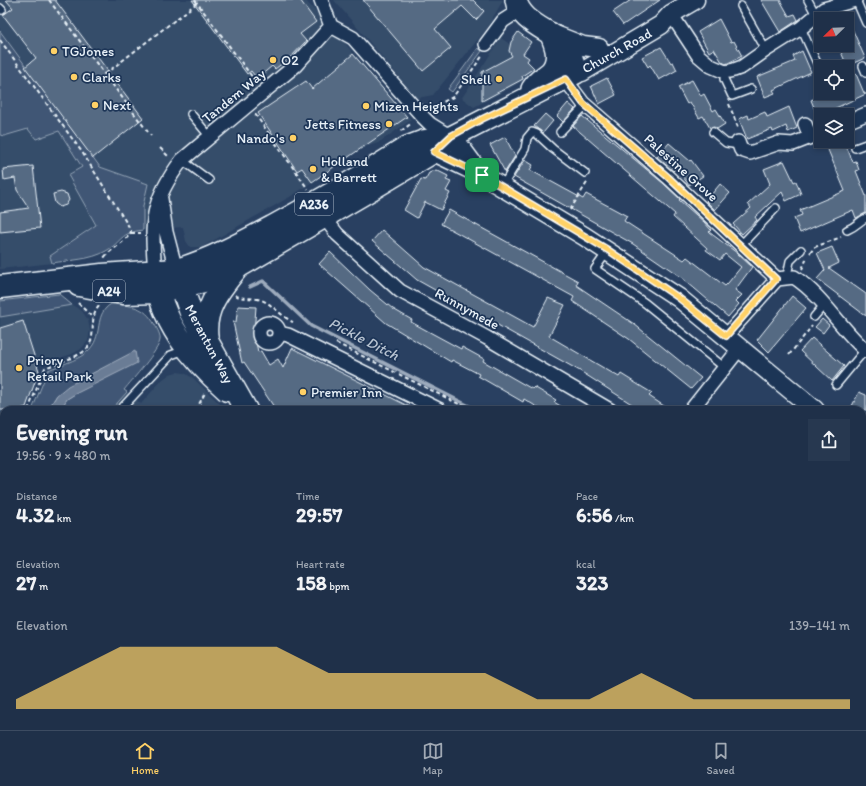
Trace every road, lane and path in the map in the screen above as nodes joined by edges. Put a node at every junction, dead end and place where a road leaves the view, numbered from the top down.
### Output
1 (49, 0) edge
2 (195, 0) edge
3 (321, 0) edge
4 (695, 0) edge
5 (808, 0) edge
6 (856, 0) edge
7 (197, 3) junction
8 (518, 5) edge
9 (741, 6) dead end
10 (814, 12) edge
11 (821, 12) edge
12 (671, 14) junction
13 (814, 17) edge
14 (866, 22) edge
15 (331, 26) junction
16 (801, 28) junction
17 (550, 33) junction
18 (0, 40) edge
19 (486, 44) joint
20 (599, 48) junction
21 (766, 50) junction
22 (816, 60) edge
23 (725, 72) junction
24 (105, 74) junction
25 (571, 76) junction
26 (253, 78) dead end
27 (751, 89) dead end
28 (730, 94) junction
29 (529, 95) junction
30 (583, 103) junction
31 (249, 106) junction
32 (419, 112) junction
33 (191, 114) dead end
34 (865, 117) edge
35 (854, 120) edge
36 (805, 124) dead end
37 (400, 132) dead end
38 (560, 132) dead end
39 (714, 132) dead end
40 (814, 133) edge
41 (453, 135) junction
42 (151, 136) dead end
43 (814, 136) edge
44 (210, 137) junction
45 (738, 143) junction
46 (866, 144) edge
47 (160, 148) dead end
48 (855, 148) dead end
49 (434, 152) junction
50 (176, 159) junction
51 (585, 173) dead end
52 (482, 175) junction
53 (209, 180) dead end
54 (589, 180) dead end
55 (502, 187) junction
56 (310, 192) dead end
57 (160, 194) junction
58 (776, 208) dead end
59 (324, 217) junction
60 (866, 218) edge
61 (562, 223) junction
62 (847, 230) joint
63 (131, 233) junction
64 (144, 233) dead end
65 (742, 245) junction
66 (608, 250) junction
67 (801, 250) dead end
68 (101, 262) dead end
69 (237, 268) junction
70 (786, 278) junction
71 (178, 279) junction
72 (156, 282) junction
73 (0, 287) edge
74 (229, 291) dead end
75 (76, 301) dead end
76 (105, 303) dead end
77 (824, 305) junction
78 (814, 316) joint
79 (93, 318) junction
80 (299, 325) dead end
81 (279, 333) dead end
82 (726, 336) junction
83 (334, 342) dead end
84 (740, 348) junction
85 (211, 349) junction
86 (186, 350) junction
87 (866, 350) edge
88 (789, 355) dead end
89 (725, 368) junction
90 (836, 385) dead end
91 (208, 388) dead end
92 (242, 405) edge
93 (30, 406) edge
94 (124, 406) edge
95 (198, 406) edge
96 (432, 406) edge
97 (463, 406) edge
98 (603, 406) edge
99 (694, 406) edge
100 (810, 406) edge

1 - 24 path
2 - 7 path
3 - 15 street
4 - 12 street, Church Road
5 - 10 lane
6 - 11 street
6 - 14 lane
7 - 24 path
7 - 26 path
8 - 17 main road
8 - 19 street
9 - 21 lane
12 - 20 street, Church Road
12 - 23 street
12 - 25 street, Church Road
13 - 16 street
15 - 31 street, Tandem Way
15 - 32 street
16 - 21 street
16 - 22 lane
17 - 20 street
17 - 25 main road
17 - 29 main road
18 - 63 path
19 - 32 path
20 - 25 street, Church Road
21 - 23 street
23 - 28 lane
24 - 42 path
25 - 29 main road, A236
25 - 30 street, Palestine Grove
27 - 28 lane
28 - 45 path
29 - 41 main road, A236
30 - 38 lane
30 - 65 street, Palestine Grove
31 - 44 street, Tandem Way
31 - 56 path
32 - 37 path
32 - 41 street
33 - 44 lane
34 - 35 street
36 - 40 street
39 - 45 lane
41 - 49 main road, A236
41 - 52 street
41 - 71 main road, A236
43 - 45 street
44 - 50 street, Tandem Way
46 - 48 lane
47 - 50 path
49 - 52 street
49 - 59 main road, A236
50 - 53 lane
50 - 57 street, Tandem Way
51 - 55 lane
52 - 55 street
54 - 61 path
55 - 61 street
57 - 71 street
57 - 72 street, Tandem Way
58 - 65 lane
59 - 69 main road, A236
59 - 98 street, Runnymede
60 - 62 lane
61 - 66 street
62 - 70 path
63 - 64 path
63 - 68 path
65 - 70 street, Palestine Grove
66 - 82 street
66 - 89 lane
67 - 70 lane
69 - 71 main road, A236
69 - 85 highway
70 - 77 street, Palestine Grove
70 - 82 street
71 - 72 highway, A24
71 - 85 highway, Merantun Way
72 - 73 highway, A24
72 - 86 highway, Merantun Way
74 - 80 path
75 - 79 path
76 - 79 path
77 - 78 lane
77 - 87 street, Palestine Grove
78 - 88 path
79 - 93 path
81 - 96 street
82 - 84 street
83 - 97 path
84 - 89 street
84 - 100 street
85 - 86 highway
85 - 92 highway, Merantun Way
86 - 92 highway, Merantun Way
86 - 94 lane
87 - 90 lane
89 - 99 street
91 - 95 path

